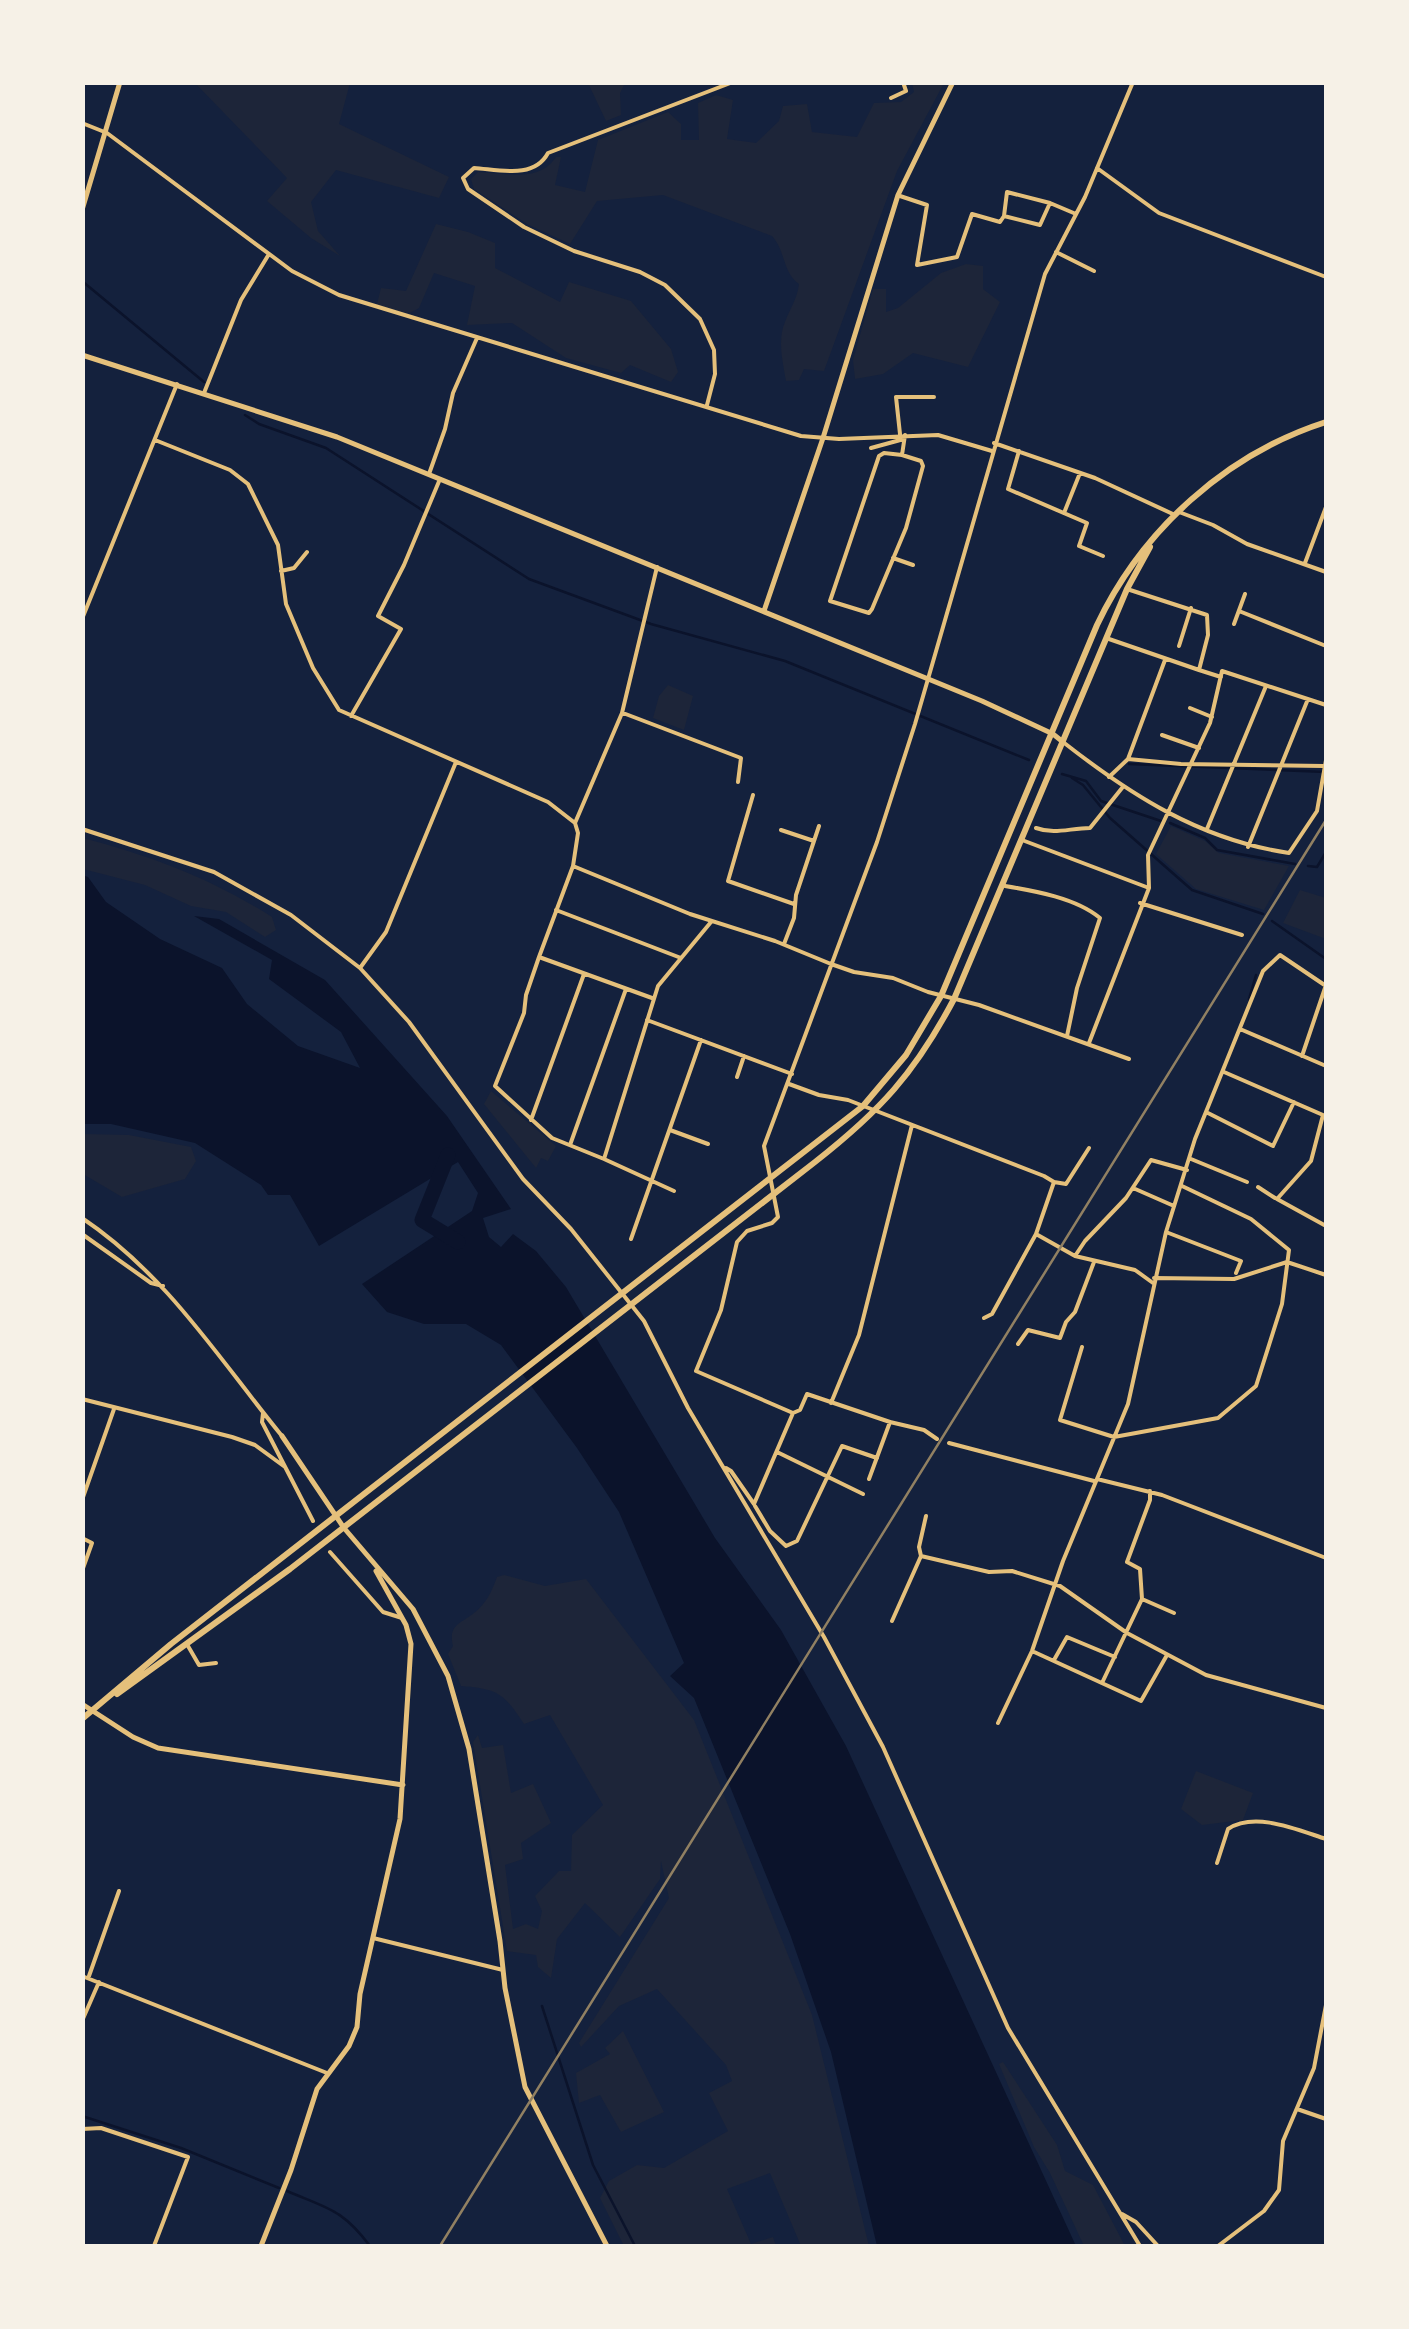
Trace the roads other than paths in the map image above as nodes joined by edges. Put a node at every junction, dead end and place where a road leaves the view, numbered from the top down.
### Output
1 (120, 82) edge
2 (733, 82) edge
3 (903, 82) edge
4 (954, 82) edge
5 (1134, 82) edge
6 (891, 98) dead end
7 (82, 124) edge
8 (107, 134) junction
9 (1097, 168) junction
10 (898, 195) junction
11 (1050, 203) junction
12 (82, 210) edge
13 (1076, 214) junction
14 (1004, 216) junction
15 (1056, 252) junction
16 (268, 254) junction
17 (1094, 271) dead end
18 (1326, 277) edge
19 (478, 338) junction
20 (82, 354) edge
21 (177, 384) junction
22 (204, 393) junction
23 (934, 396) dead end
24 (707, 406) junction
25 (1326, 422) edge
26 (903, 436) junction
27 (823, 438) junction
28 (155, 440) junction
29 (994, 443) junction
30 (871, 448) dead end
31 (992, 451) junction
32 (1019, 451) junction
33 (902, 455) junction
34 (1080, 472) junction
35 (429, 474) junction
36 (440, 478) junction
37 (1326, 508) edge
38 (1064, 513) junction
39 (1178, 513) junction
40 (1159, 534) junction
41 (307, 552) dead end
42 (1103, 556) dead end
43 (893, 558) junction
44 (913, 565) dead end
45 (1304, 565) junction
46 (658, 566) junction
47 (281, 571) junction
48 (1326, 572) edge
49 (1126, 589) junction
50 (1245, 594) dead end
51 (1191, 608) junction
52 (1239, 611) junction
53 (764, 612) junction
54 (82, 619) edge
55 (1234, 624) dead end
56 (1106, 638) junction
57 (1179, 646) dead end
58 (1326, 646) edge
59 (1166, 660) junction
60 (1199, 670) junction
61 (1221, 677) junction
62 (927, 679) junction
63 (1266, 686) junction
64 (1308, 699) junction
65 (1326, 706) edge
66 (1190, 708) dead end
67 (622, 713) junction
68 (351, 716) junction
69 (1212, 717) junction
70 (1053, 734) junction
71 (1162, 734) dead end
72 (1063, 742) junction
73 (1199, 748) junction
74 (1128, 758) junction
75 (1326, 760) edge
76 (456, 762) junction
77 (1191, 762) junction
78 (1234, 764) junction
79 (1282, 766) junction
80 (1324, 767) junction
81 (1109, 777) junction
82 (738, 782) dead end
83 (1122, 788) junction
84 (753, 794) dead end
85 (1168, 813) junction
86 (575, 823) junction
87 (819, 826) dead end
88 (1036, 828) dead end
89 (82, 829) edge
90 (781, 830) dead end
91 (1206, 830) junction
92 (1022, 840) junction
93 (814, 841) junction
94 (1248, 847) junction
95 (573, 866) junction
96 (1002, 886) junction
97 (1149, 888) junction
98 (1140, 902) junction
99 (794, 904) junction
100 (556, 910) junction
101 (711, 922) junction
102 (1242, 935) dead end
103 (784, 944) junction
104 (539, 957) junction
105 (681, 958) junction
106 (832, 964) junction
107 (360, 968) junction
108 (584, 974) junction
109 (1326, 985) edge
110 (626, 990) junction
111 (941, 996) junction
112 (653, 998) junction
113 (954, 999) junction
114 (647, 1020) junction
115 (1240, 1029) junction
116 (1066, 1036) junction
117 (701, 1040) junction
118 (1089, 1043) junction
119 (744, 1056) junction
120 (1302, 1056) junction
121 (1129, 1059) dead end
122 (1326, 1066) edge
123 (1224, 1072) junction
124 (792, 1074) junction
125 (737, 1077) dead end
126 (788, 1084) junction
127 (1294, 1102) junction
128 (863, 1106) junction
129 (876, 1111) junction
130 (1206, 1112) junction
131 (532, 1120) junction
132 (912, 1126) junction
133 (670, 1129) junction
134 (708, 1144) dead end
135 (570, 1146) junction
136 (1089, 1148) dead end
137 (604, 1159) junction
138 (1191, 1159) junction
139 (1187, 1170) junction
140 (771, 1179) junction
141 (651, 1182) junction
142 (1054, 1182) junction
143 (1246, 1182) dead end
144 (1182, 1186) junction
145 (1258, 1187) dead end
146 (1132, 1188) junction
147 (674, 1191) dead end
148 (775, 1193) junction
149 (1277, 1199) junction
150 (1174, 1206) junction
151 (82, 1218) edge
152 (1326, 1226) edge
153 (1166, 1232) junction
154 (82, 1234) edge
155 (1036, 1234) junction
156 (631, 1238) dead end
157 (1075, 1256) junction
158 (1094, 1262) junction
159 (1290, 1263) junction
160 (1236, 1273) dead end
161 (1326, 1275) edge
162 (1153, 1280) junction
163 (164, 1286) junction
164 (623, 1294) junction
165 (631, 1305) junction
166 (984, 1318) dead end
167 (1018, 1344) dead end
168 (1082, 1347) dead end
169 (82, 1399) edge
170 (831, 1404) junction
171 (114, 1409) junction
172 (263, 1412) junction
173 (793, 1412) junction
174 (890, 1422) junction
175 (282, 1436) joint
176 (1114, 1437) junction
177 (938, 1439) dead end
178 (949, 1443) dead end
179 (778, 1452) junction
180 (877, 1458) junction
181 (721, 1466) junction
182 (285, 1467) junction
183 (828, 1476) junction
184 (870, 1479) dead end
185 (1096, 1480) junction
186 (1150, 1491) junction
187 (862, 1494) dead end
188 (82, 1500) edge
189 (754, 1504) junction
190 (926, 1516) dead end
191 (336, 1517) junction
192 (313, 1521) dead end
193 (344, 1528) junction
194 (82, 1538) edge
195 (330, 1552) dead end
196 (921, 1556) junction
197 (1326, 1558) edge
198 (372, 1564) junction
199 (82, 1571) edge
200 (1054, 1584) junction
201 (1142, 1599) junction
202 (1174, 1613) dead end
203 (402, 1618) junction
204 (892, 1621) dead end
205 (1127, 1633) junction
206 (188, 1646) junction
207 (1032, 1651) junction
208 (1166, 1655) junction
209 (1115, 1657) junction
210 (1054, 1660) junction
211 (216, 1663) dead end
212 (1102, 1683) junction
213 (82, 1704) edge
214 (1326, 1708) edge
215 (93, 1711) junction
216 (82, 1719) edge
217 (998, 1723) dead end
218 (403, 1785) junction
219 (1326, 1839) edge
220 (1217, 1863) dead end
221 (119, 1891) dead end
222 (373, 1938) junction
223 (502, 1970) junction
224 (85, 1977) edge
225 (98, 1982) junction
226 (1326, 2005) edge
227 (82, 2021) edge
228 (326, 2073) junction
229 (1296, 2109) junction
230 (1326, 2119) edge
231 (82, 2129) edge
232 (1118, 2211) junction
233 (154, 2246) edge
234 (260, 2246) edge
235 (607, 2246) edge
236 (1140, 2246) edge
237 (1158, 2246) edge
238 (1218, 2246) edge

1 - 8 main road
2 - 24 street
3 - 6 street
4 - 10 main road
5 - 9 street
7 - 8 street
8 - 12 main road
8 - 16 street
9 - 13 street
9 - 18 street
10 - 14 street
10 - 27 main road
11 - 13 street
11 - 14 street
11 - 14 street
13 - 15 street
15 - 17 street
15 - 29 street
16 - 19 street
16 - 22 street
19 - 24 street
19 - 35 street
20 - 21 main road
21 - 22 main road
21 - 28 street
22 - 35 main road
23 - 26 street
24 - 27 street
25 - 39 main road
26 - 27 street
26 - 30 street
26 - 31 street
26 - 33 street
27 - 53 main road
28 - 47 street
28 - 54 street
29 - 31 street
29 - 32 street
31 - 62 street
32 - 34 street
32 - 38 street
33 - 43 street
33 - 43 street
34 - 38 street
34 - 39 street
35 - 36 main road
36 - 46 main road
36 - 68 street
37 - 45 street
38 - 42 street
39 - 40 main road
39 - 45 street
40 - 49 main road
40 - 70 main road
41 - 47 street
43 - 44 street
45 - 48 street
46 - 53 main road
46 - 67 street
47 - 68 street
49 - 51 street
49 - 56 main road
50 - 52 street
51 - 57 street
51 - 60 street
52 - 55 street
52 - 58 street
53 - 62 main road
56 - 59 street
56 - 72 main road
59 - 60 street
59 - 74 street
60 - 61 street
61 - 63 street
61 - 69 street
62 - 70 main road
62 - 106 street
63 - 64 street
63 - 78 street
64 - 65 street
64 - 79 street
66 - 69 street
67 - 82 street
67 - 86 street
68 - 76 street
69 - 73 street
70 - 72 main road
70 - 111 main road
71 - 73 street
72 - 81 street
72 - 92 main road
73 - 77 street
74 - 77 street
74 - 81 street
75 - 80 street
76 - 86 street
76 - 107 street
77 - 78 street
77 - 85 street
78 - 79 street
78 - 91 street
79 - 80 street
79 - 94 street
80 - 94 street
81 - 83 street
83 - 85 street
83 - 88 street
84 - 99 street
85 - 91 street
85 - 97 street
86 - 95 street
87 - 93 street
89 - 107 street
90 - 93 street
91 - 94 street
92 - 96 main road
92 - 97 street
93 - 99 street
95 - 100 street
95 - 101 street
96 - 113 main road
96 - 116 street
97 - 98 street
98 - 102 street
98 - 118 street
99 - 103 street
100 - 104 street
100 - 105 street
101 - 103 street
101 - 105 street
103 - 106 street
104 - 108 street
104 - 131 street
105 - 112 street
106 - 111 street
106 - 124 street
107 - 164 street
108 - 110 street
108 - 131 street
109 - 115 street
109 - 120 street
110 - 112 street
110 - 135 street
111 - 113 street
111 - 128 main road
112 - 114 street
113 - 116 street
113 - 129 main road
114 - 117 street
114 - 137 street
115 - 120 street
115 - 123 street
116 - 118 street
117 - 119 street
117 - 133 street
118 - 121 street
119 - 124 street
119 - 125 street
120 - 122 street
123 - 127 street
123 - 130 street
124 - 126 street
126 - 128 street
126 - 140 street
127 - 130 street
127 - 149 street
128 - 129 street
128 - 140 main road
129 - 132 street
129 - 148 main road
130 - 138 street
131 - 135 street
132 - 142 street
132 - 170 street
133 - 134 street
133 - 141 street
135 - 137 street
136 - 142 street
137 - 141 street
138 - 139 street
138 - 143 street
139 - 144 street
139 - 146 street
140 - 148 street
140 - 164 main road
141 - 147 street
141 - 156 street
142 - 155 street
144 - 150 street
144 - 159 street
145 - 149 street
146 - 150 street
146 - 157 street
148 - 165 main road
148 - 173 street
149 - 152 street
150 - 153 street
151 - 163 street
153 - 160 street
153 - 162 street
154 - 163 street
155 - 157 street
155 - 166 street
157 - 158 street
158 - 162 street
158 - 167 street
159 - 161 street
159 - 162 street
159 - 176 street
162 - 176 street
163 - 172 street
164 - 165 street
164 - 191 main road
165 - 181 street
165 - 193 main road
168 - 176 street
169 - 171 street
170 - 173 street
170 - 174 street
171 - 182 street
171 - 188 street
172 - 175 street
172 - 182 street
173 - 179 street
174 - 177 street
174 - 180 street
175 - 191 main road
176 - 185 street
178 - 185 street
179 - 183 street
179 - 189 street
180 - 183 street
180 - 184 street
181 - 189 street
181 - 232 street
182 - 192 street
183 - 187 street
183 - 189 street
185 - 186 street
185 - 200 street
186 - 197 street
186 - 201 street
190 - 196 street
191 - 193 main road
191 - 215 main road
193 - 198 main road
193 - 206 main road
194 - 199 street
195 - 203 street
196 - 200 street
196 - 204 street
198 - 203 main road
198 - 223 main road
200 - 205 street
200 - 207 street
201 - 202 street
201 - 205 street
203 - 218 main road
205 - 208 street
205 - 209 street
206 - 211 street
206 - 215 main road
207 - 210 street
207 - 217 street
208 - 212 street
208 - 214 street
209 - 210 street
209 - 212 street
210 - 212 street
213 - 215 main road
215 - 216 main road
215 - 218 main road
218 - 222 main road
219 - 220 street
221 - 224 street
222 - 223 street
222 - 228 main road
223 - 235 main road
224 - 225 street
225 - 227 street
225 - 228 street
226 - 229 street
228 - 234 main road
229 - 230 street
229 - 238 street
231 - 233 street
232 - 236 street
232 - 237 street

